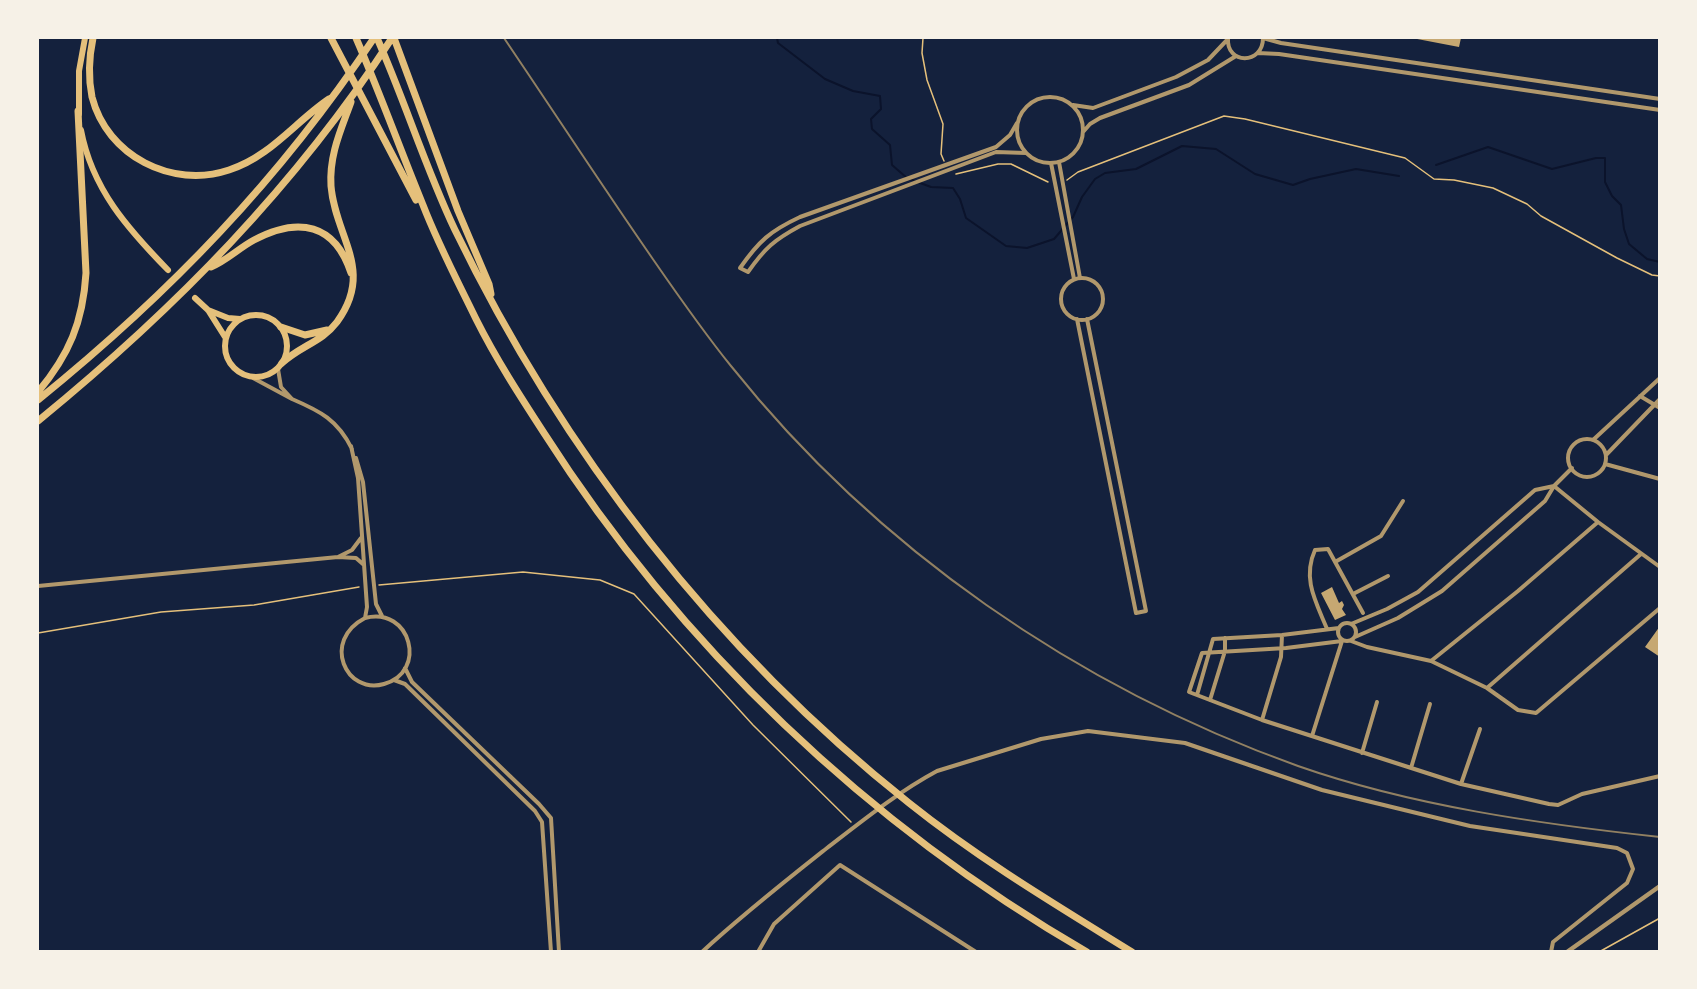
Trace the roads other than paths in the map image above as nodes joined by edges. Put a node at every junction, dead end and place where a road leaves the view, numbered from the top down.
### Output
1 (85, 38) edge
2 (93, 38) edge
3 (331, 38) edge
4 (356, 38) edge
5 (376, 38) edge
6 (393, 38) edge
7 (1263, 38) edge
8 (1227, 39) edge
9 (1258, 53) junction
10 (1236, 56) junction
11 (334, 96) junction
12 (1659, 99) edge
13 (1071, 104) junction
14 (1659, 110) edge
15 (78, 111) junction
16 (344, 111) junction
17 (1017, 123) junction
18 (1083, 132) junction
19 (1026, 153) junction
20 (1059, 162) junction
21 (1051, 163) junction
22 (424, 209) junction
23 (168, 270) dead end
24 (205, 270) junction
25 (1080, 278) junction
26 (353, 279) junction
27 (1074, 279) junction
28 (195, 298) dead end
29 (493, 302) junction
30 (208, 310) junction
31 (240, 319) junction
32 (1077, 319) junction
33 (1087, 319) junction
34 (281, 327) junction
35 (333, 327) junction
36 (225, 337) junction
37 (280, 366) junction
38 (253, 378) junction
39 (1659, 378) edge
40 (38, 392) edge
41 (1640, 396) junction
42 (292, 399) junction
43 (1659, 399) edge
44 (38, 400) edge
45 (1653, 404) junction
46 (1659, 408) edge
47 (38, 422) edge
48 (1593, 440) junction
49 (351, 447) junction
50 (1606, 455) junction
51 (1605, 464) junction
52 (1572, 468) junction
53 (1659, 479) edge
54 (1554, 486) junction
55 (1403, 501) dead end
56 (1598, 522) junction
57 (362, 538) junction
58 (1641, 554) junction
59 (338, 557) junction
60 (1335, 562) junction
61 (364, 566) junction
62 (1659, 567) edge
63 (1388, 576) dead end
64 (38, 585) edge
65 (1353, 594) junction
66 (1659, 608) edge
67 (1363, 613) dead end
68 (382, 616) junction
69 (365, 618) junction
70 (1351, 624) junction
71 (1339, 627) junction
72 (1327, 629) junction
73 (1282, 635) junction
74 (1355, 637) junction
75 (1225, 638) junction
76 (1342, 641) junction
77 (1351, 641) junction
78 (1282, 648) junction
79 (1225, 651) junction
80 (1210, 652) junction
81 (1431, 661) junction
82 (405, 668) junction
83 (394, 680) junction
84 (1487, 688) junction
85 (1197, 695) junction
86 (1210, 700) junction
87 (1377, 702) dead end
88 (1430, 704) dead end
89 (1262, 720) junction
90 (1480, 729) dead end
91 (1312, 736) junction
92 (1362, 753) junction
93 (1411, 768) junction
94 (1659, 776) edge
95 (1461, 784) junction
96 (1659, 886) edge
97 (1083, 950) edge
98 (551, 951) edge
99 (559, 951) edge
100 (702, 951) edge
101 (758, 951) edge
102 (973, 951) edge
103 (1132, 951) edge
104 (1551, 951) edge
105 (1567, 951) edge

1 - 15 main road
2 - 11 highway
3 - 22 highway
4 - 22 highway
5 - 11 highway
5 - 29 highway
6 - 16 highway
6 - 29 highway
7 - 9 street
7 - 12 street
8 - 10 street
8 - 13 street
9 - 10 street
9 - 14 street
10 - 18 street
11 - 44 highway
13 - 17 street
13 - 18 street
15 - 23 main road
15 - 40 highway
16 - 24 highway
16 - 26 highway
17 - 19 street
17 - 19 street
18 - 20 street
19 - 21 street
20 - 21 street
20 - 25 street
21 - 27 street
22 - 97 highway
24 - 26 highway
24 - 47 highway
25 - 27 street
25 - 33 street
26 - 35 highway
27 - 32 street
28 - 30 main road
29 - 103 highway
30 - 31 main road
30 - 36 main road
31 - 34 main road
31 - 36 main road
32 - 33 street
32 - 33 street
34 - 35 highway
34 - 37 main road
35 - 37 highway
36 - 38 main road
37 - 38 main road
37 - 42 street
38 - 42 street
39 - 41 street
41 - 45 street
41 - 48 street
42 - 49 street
43 - 45 street
45 - 46 street
45 - 50 street
48 - 50 street
48 - 52 street
49 - 57 street
49 - 68 street
50 - 51 street
51 - 52 street
51 - 53 street
52 - 54 street
54 - 56 street
54 - 70 street
54 - 74 street
55 - 60 street
56 - 58 street
56 - 81 street
57 - 59 street
57 - 61 street
58 - 62 street
58 - 84 street
59 - 61 street
59 - 64 street
60 - 65 street
60 - 72 street
61 - 69 street
63 - 65 street
65 - 67 street
66 - 84 street
68 - 69 street
68 - 82 street
69 - 83 street
70 - 71 street
70 - 74 street
71 - 72 street
71 - 76 street
72 - 73 street
73 - 75 street
73 - 78 street
74 - 77 street
75 - 79 street
75 - 80 street
76 - 77 street
76 - 78 street
76 - 91 street
77 - 81 street
78 - 79 street
78 - 89 street
79 - 80 street
79 - 86 street
80 - 85 street
80 - 85 street
81 - 84 street
82 - 83 street
82 - 99 street
83 - 98 street
85 - 86 street
86 - 89 street
87 - 92 street
88 - 93 street
89 - 91 street
90 - 95 street
91 - 92 street
92 - 93 street
93 - 95 street
94 - 95 street
96 - 105 street
100 - 104 street
101 - 102 street

